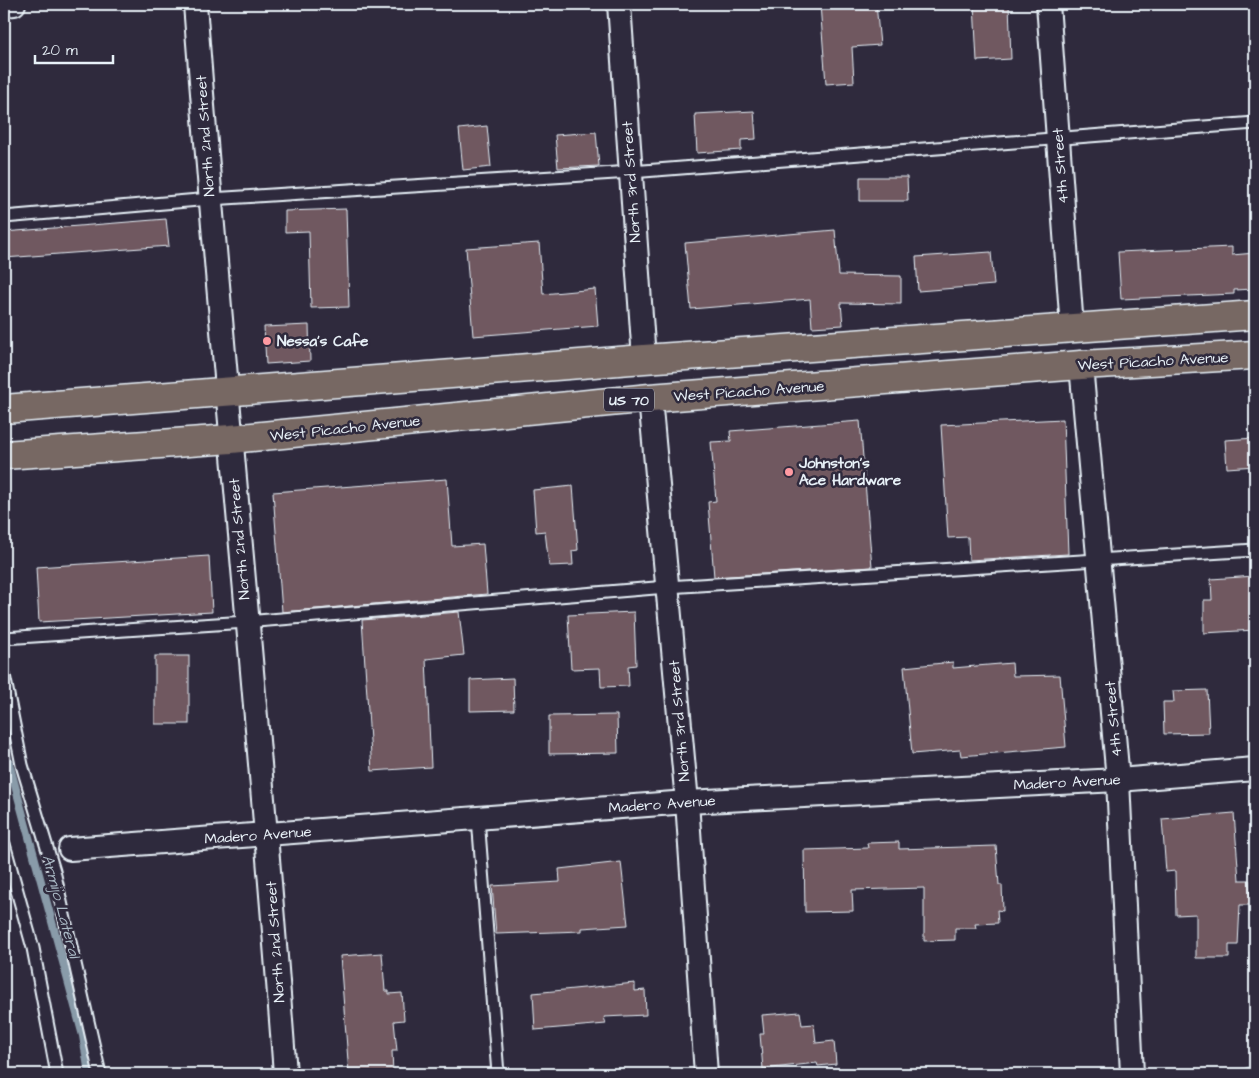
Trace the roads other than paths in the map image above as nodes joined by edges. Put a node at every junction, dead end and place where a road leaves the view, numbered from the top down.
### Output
1 (14, 4) edge
2 (195, 4) edge
3 (619, 4) edge
4 (1048, 4) edge
5 (4, 5) edge
6 (1255, 123) edge
7 (1058, 138) junction
8 (631, 172) junction
9 (210, 199) junction
10 (4, 216) edge
11 (1255, 315) edge
12 (1072, 328) junction
13 (1255, 356) edge
14 (644, 359) junction
15 (1081, 365) junction
16 (227, 393) junction
17 (650, 398) junction
18 (4, 410) edge
19 (231, 439) junction
20 (4, 455) edge
21 (1255, 550) edge
22 (1099, 562) junction
23 (667, 587) junction
24 (246, 622) junction
25 (4, 638) edge
26 (4, 675) edge
27 (1255, 769) edge
28 (1118, 780) junction
29 (687, 802) junction
30 (478, 818) junction
31 (267, 834) junction
32 (4, 844) edge
33 (70, 849) dead end
34 (56, 1074) edge
35 (100, 1074) edge
36 (285, 1074) edge
37 (498, 1074) edge
38 (706, 1074) edge
39 (1132, 1074) edge

1 - 5 street
2 - 9 street, North 2nd Street
3 - 8 street, North 3rd Street
4 - 7 street, 4th Street
6 - 7 lane
7 - 8 lane
7 - 12 street, 4th Street
8 - 9 lane
8 - 14 street, North 3rd Street
9 - 10 lane
9 - 16 street, North 2nd Street
11 - 12 main road
12 - 14 main road
13 - 15 main road, West Picacho Avenue / US 70
14 - 16 main road
15 - 17 main road, West Picacho Avenue / US 70
15 - 22 street, 4th Street
16 - 18 main road
16 - 19 street, North 2nd Street
17 - 19 main road, West Picacho Avenue / US 70
17 - 23 street, North 3rd Street
19 - 20 main road, West Picacho Avenue / US 70
19 - 24 street, North 2nd Street
21 - 22 lane
22 - 23 lane
22 - 28 street, 4th Street
23 - 24 lane
23 - 29 street, North 3rd Street
24 - 25 lane
24 - 31 street, North 2nd Street
26 - 35 lane
27 - 28 street, Madero Avenue
28 - 29 street, Madero Avenue
28 - 39 street, 4th Street
29 - 30 street, Madero Avenue
29 - 38 street, North 3rd Street
30 - 31 street, Madero Avenue
30 - 37 lane
31 - 33 street, Madero Avenue
31 - 36 street, North 2nd Street
32 - 34 lane

